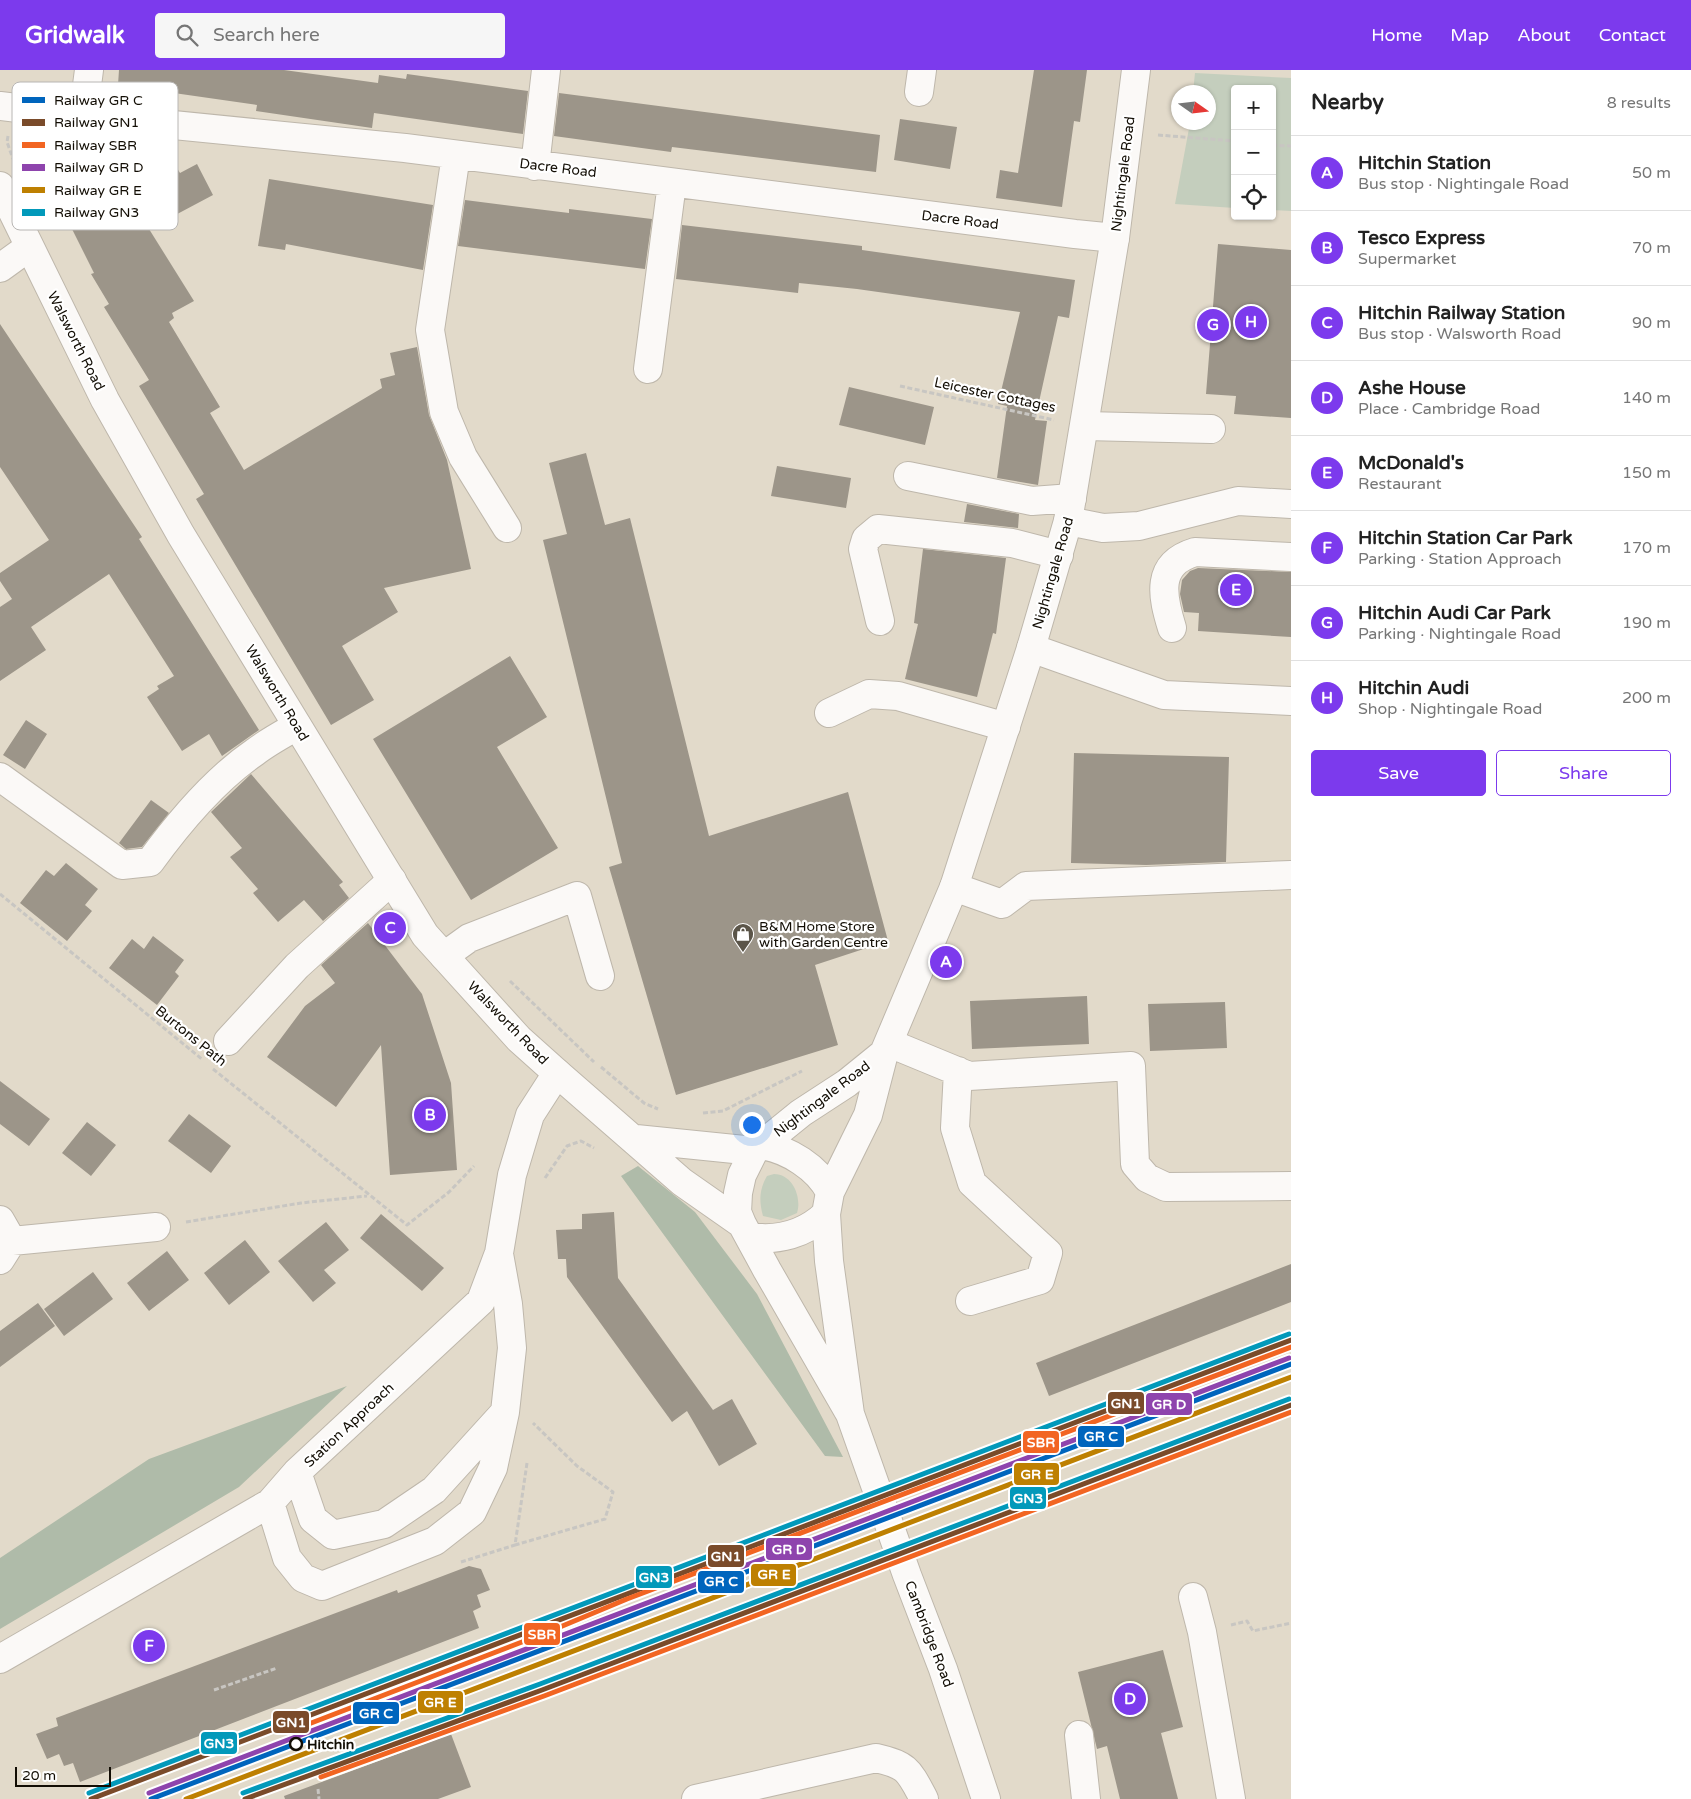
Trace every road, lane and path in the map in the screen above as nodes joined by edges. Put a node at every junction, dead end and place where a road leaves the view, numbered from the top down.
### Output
1 (546, 70) edge
2 (1136, 70) edge
3 (178, 125) edge
4 (1157, 126) dead end
5 (1231, 142) edge
6 (1276, 144) edge
7 (1291, 146) edge
8 (456, 155) junction
9 (535, 166) junction
10 (672, 183) junction
11 (0, 186) edge
12 (12, 211) edge
13 (21, 230) edge
14 (1115, 238) junction
15 (29, 247) junction
16 (0, 268) edge
17 (648, 369) dead end
18 (900, 386) dead end
19 (1085, 426) junction
20 (1211, 430) dead end
21 (908, 476) dead end
22 (1291, 504) edge
23 (1070, 510) junction
24 (507, 528) dead end
25 (1059, 555) junction
26 (1291, 557) edge
27 (880, 621) dead end
28 (1172, 628) dead end
29 (1031, 648) junction
30 (1291, 701) edge
31 (829, 713) dead end
32 (298, 726) junction
33 (1006, 726) junction
34 (0, 777) edge
35 (1291, 875) edge
36 (392, 880) junction
37 (954, 887) junction
38 (0, 894) edge
39 (444, 956) junction
40 (600, 976) dead end
41 (228, 1041) dead end
42 (886, 1048) junction
43 (802, 1071) dead end
44 (958, 1071) junction
45 (557, 1073) junction
46 (644, 1103) dead end
47 (660, 1109) dead end
48 (695, 1114) dead end
49 (636, 1139) junction
50 (758, 1148) junction
51 (601, 1152) dead end
52 (474, 1166) dead end
53 (542, 1183) dead end
54 (1291, 1186) edge
55 (368, 1196) junction
56 (828, 1203) junction
57 (156, 1227) joint
58 (746, 1231) junction
59 (4, 1240) edge
60 (499, 1252) junction
61 (970, 1301) dead end
62 (505, 1412) junction
63 (850, 1414) junction
64 (532, 1433) dead end
65 (528, 1462) dead end
66 (298, 1472) junction
67 (270, 1504) junction
68 (1193, 1597) dead end
69 (1291, 1623) edge
70 (1202, 1632) junction
71 (0, 1659) edge
72 (277, 1668) dead end
73 (214, 1690) dead end
74 (1079, 1735) dead end
75 (318, 1789) dead end
76 (319, 1799) edge
77 (696, 1799) edge
78 (924, 1799) edge
79 (986, 1799) edge
80 (1086, 1799) edge
81 (1231, 1799) edge

1 - 9 main road
2 - 14 main road, Nightingale Road
3 - 8 main road, Dacre Road
4 - 5 path
6 - 7 path
8 - 9 main road, Dacre Road
8 - 24 main road
9 - 10 main road, Dacre Road
10 - 14 main road, Dacre Road
10 - 17 main road
11 - 12 main road, Walsworth Road
13 - 15 main road, Walsworth Road
14 - 19 main road, Nightingale Road
15 - 16 main road
15 - 32 main road, Walsworth Road
18 - 19 path, Leicester Cottages
19 - 20 main road
19 - 23 main road, Nightingale Road
21 - 23 main road
22 - 23 main road
23 - 25 main road, Nightingale Road
25 - 27 main road
25 - 29 main road, Nightingale Road
26 - 28 main road
29 - 30 main road
29 - 33 main road, Nightingale Road
31 - 33 main road
32 - 34 main road
32 - 36 main road, Walsworth Road
33 - 37 main road, Nightingale Road
35 - 37 main road
36 - 39 main road, Walsworth Road
36 - 41 main road
37 - 42 main road, Nightingale Road
38 - 55 path, Burtons Path
39 - 40 main road
39 - 45 main road, Walsworth Road
42 - 44 main road
42 - 50 main road, Nightingale Road
42 - 56 main road, Nightingale Road
43 - 48 path
44 - 54 main road
44 - 61 main road
45 - 49 main road, Walsworth Road
45 - 60 main road, Station Approach
46 - 47 path
49 - 50 main road
49 - 58 main road, Walsworth Road
50 - 56 main road
50 - 58 main road, Nightingale Road
51 - 53 path
52 - 55 path, Burtons Path
55 - 57 path
56 - 58 main road
56 - 63 main road, Cambridge Road
57 - 59 main road
58 - 63 main road, Cambridge Road
60 - 62 main road
60 - 66 main road, Station Approach
62 - 66 main road
62 - 67 main road
63 - 79 main road, Cambridge Road
64 - 65 path
66 - 67 main road, Station Approach
67 - 71 main road, Station Approach
68 - 70 main road
69 - 70 path
70 - 81 main road
72 - 73 path
74 - 80 main road
75 - 76 path
77 - 78 main road

